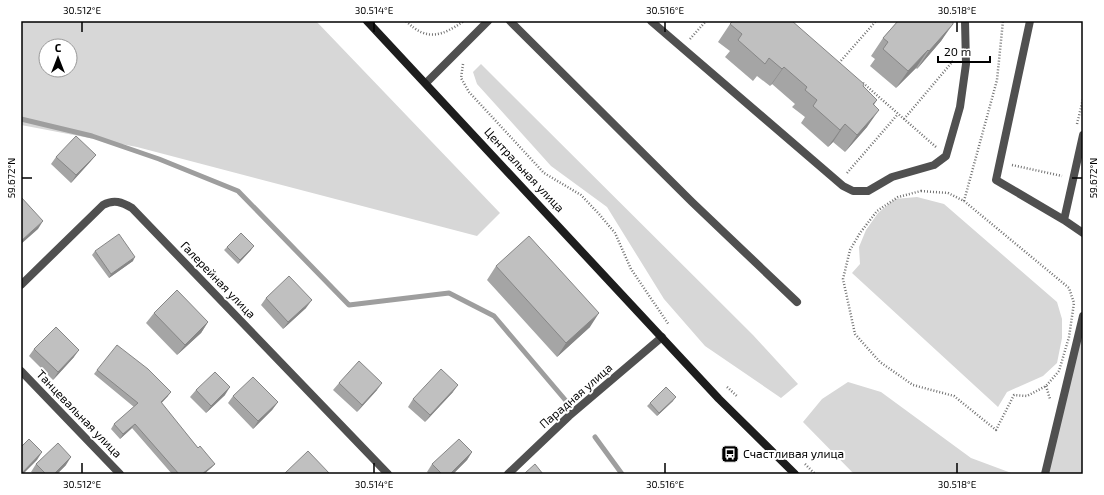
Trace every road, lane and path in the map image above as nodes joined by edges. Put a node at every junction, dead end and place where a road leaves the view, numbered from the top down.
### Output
1 (367, 21) edge
2 (406, 21) edge
3 (464, 21) edge
4 (488, 21) edge
5 (510, 21) edge
6 (651, 21) edge
7 (706, 21) edge
8 (876, 21) edge
9 (965, 21) edge
10 (1003, 21) edge
11 (1030, 21) edge
12 (700, 28) dead end
13 (965, 47) junction
14 (833, 57) edge
15 (463, 61) dead end
16 (839, 63) junction
17 (845, 68) edge
18 (857, 78) edge
19 (426, 83) junction
20 (1083, 99) edge
21 (898, 114) junction
22 (904, 119) junction
23 (1076, 130) dead end
24 (1083, 135) edge
25 (946, 155) junction
26 (1000, 163) junction
27 (1064, 177) dead end
28 (838, 182) junction
29 (964, 201) junction
30 (1064, 220) junction
31 (1083, 233) edge
32 (21, 285) edge
33 (797, 302) dead end
34 (1083, 316) edge
35 (670, 327) dead end
36 (662, 337) junction
37 (21, 371) edge
38 (120, 474) edge
39 (388, 474) edge
40 (508, 474) edge
41 (795, 474) edge
42 (1045, 474) edge

1 - 19 main road, Центральная улица
2 - 3 path
4 - 19 street
5 - 33 street
6 - 28 street
7 - 12 path
8 - 16 path
9 - 13 street
10 - 29 path
11 - 26 street
13 - 22 path
13 - 25 street
14 - 16 path
15 - 35 path
16 - 17 path
18 - 21 path
19 - 36 main road, Центральная улица
20 - 23 path
21 - 22 path
21 - 28 path
22 - 25 path
24 - 30 street
25 - 28 street
26 - 27 path
26 - 30 street
29 - 29 path
30 - 31 street
32 - 39 street, Галерейная улица
34 - 42 street
36 - 40 street, Парадная улица
36 - 41 main road, Центральная улица
37 - 38 street, Танцевальная улица

